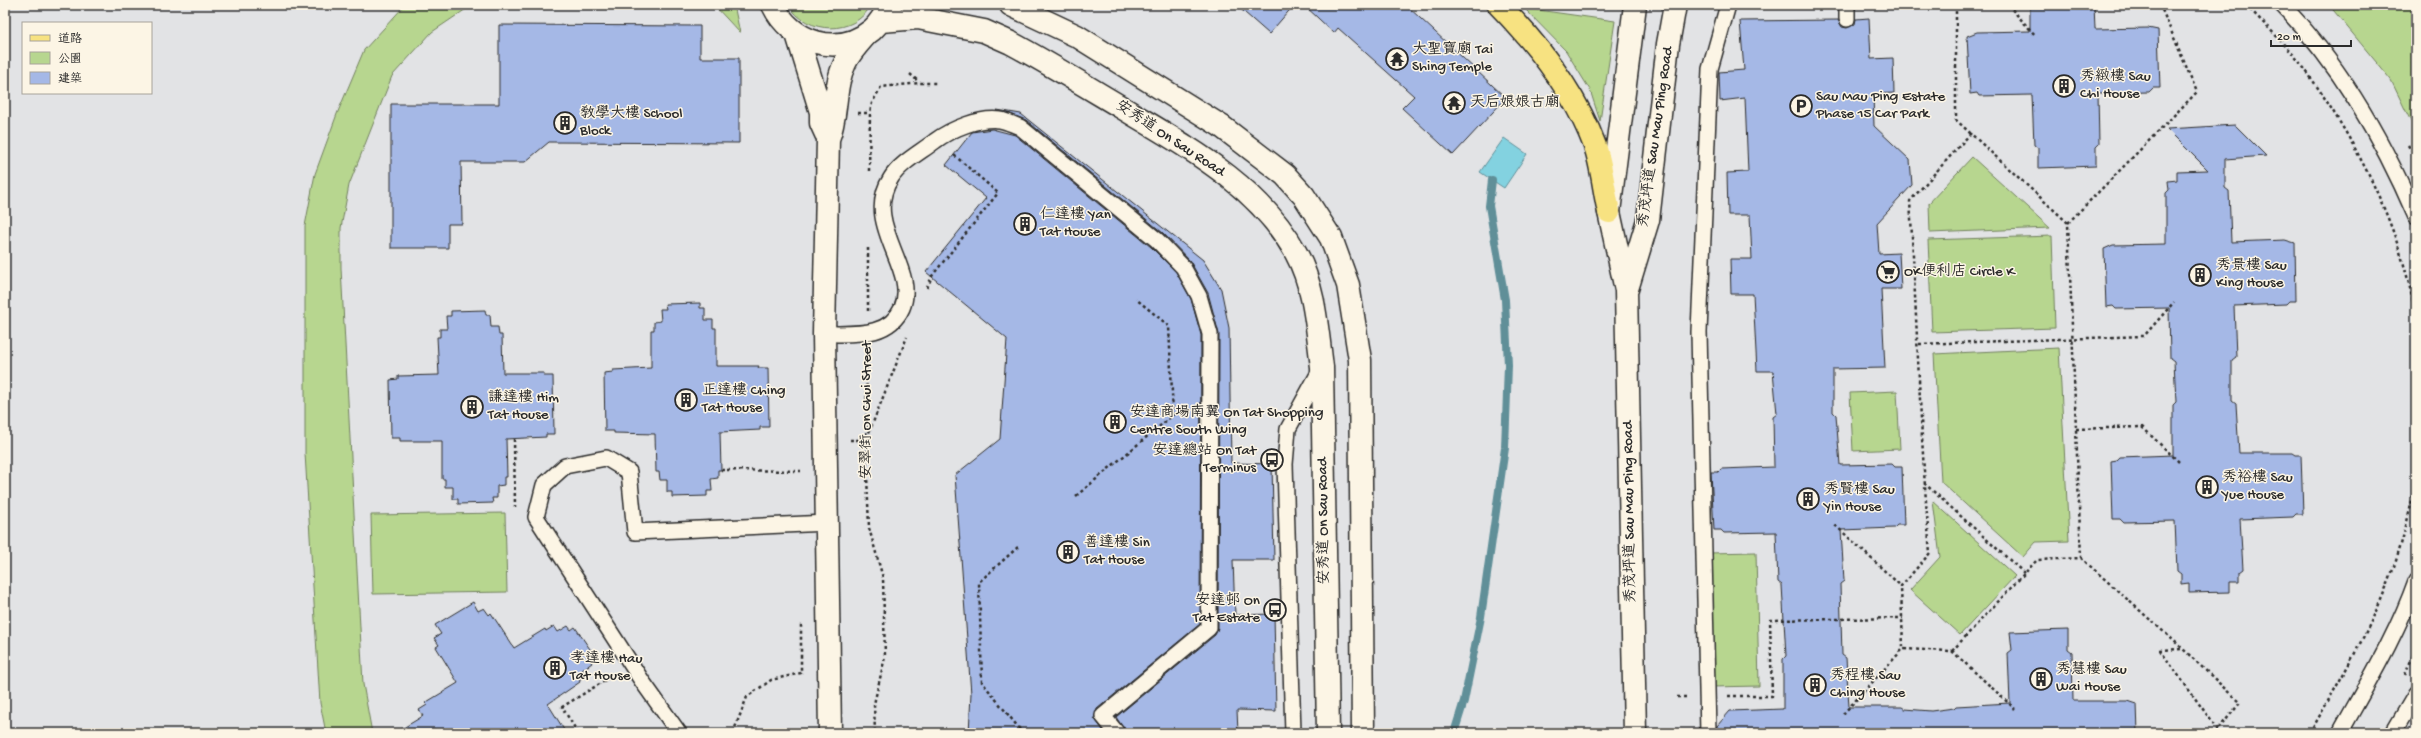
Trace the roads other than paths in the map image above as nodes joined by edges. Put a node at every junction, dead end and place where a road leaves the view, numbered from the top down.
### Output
1 (773, 5) edge
2 (1011, 5) edge
3 (1499, 5) edge
4 (1635, 5) edge
5 (1675, 5) edge
6 (1728, 5) edge
7 (2282, 5) edge
8 (885, 13) edge
9 (797, 34) junction
10 (865, 36) junction
11 (828, 139) junction
12 (1609, 212) junction
13 (2416, 217) edge
14 (1626, 290) junction
15 (824, 334) junction
16 (1322, 368) junction
17 (827, 523) junction
18 (2416, 581) edge
19 (2416, 694) edge
20 (679, 733) edge
21 (830, 733) edge
22 (1117, 733) edge
23 (1293, 733) edge
24 (1328, 733) edge
25 (1363, 733) edge
26 (1635, 733) edge
27 (1708, 733) edge
28 (2340, 733) edge
29 (2393, 733) edge

1 - 9 main road
2 - 25 main road
3 - 12 main road
4 - 12 main road, 秀茂坪道 Sau Mau Ping Road
5 - 14 main road, 秀茂坪道 Sau Mau Ping Road
6 - 27 lane
7 - 13 lane
8 - 10 main road
8 - 16 main road, 安秀道 On Sau Road
9 - 10 main road
9 - 11 main road
10 - 11 main road
11 - 15 main road
12 - 14 main road, 秀茂坪道 Sau Mau Ping Road
14 - 26 main road, 秀茂坪道 Sau Mau Ping Road
15 - 17 main road
15 - 22 lane
16 - 23 lane
16 - 24 main road, 安秀道 On Sau Road
17 - 20 lane
17 - 21 main road
18 - 28 lane
19 - 29 lane

